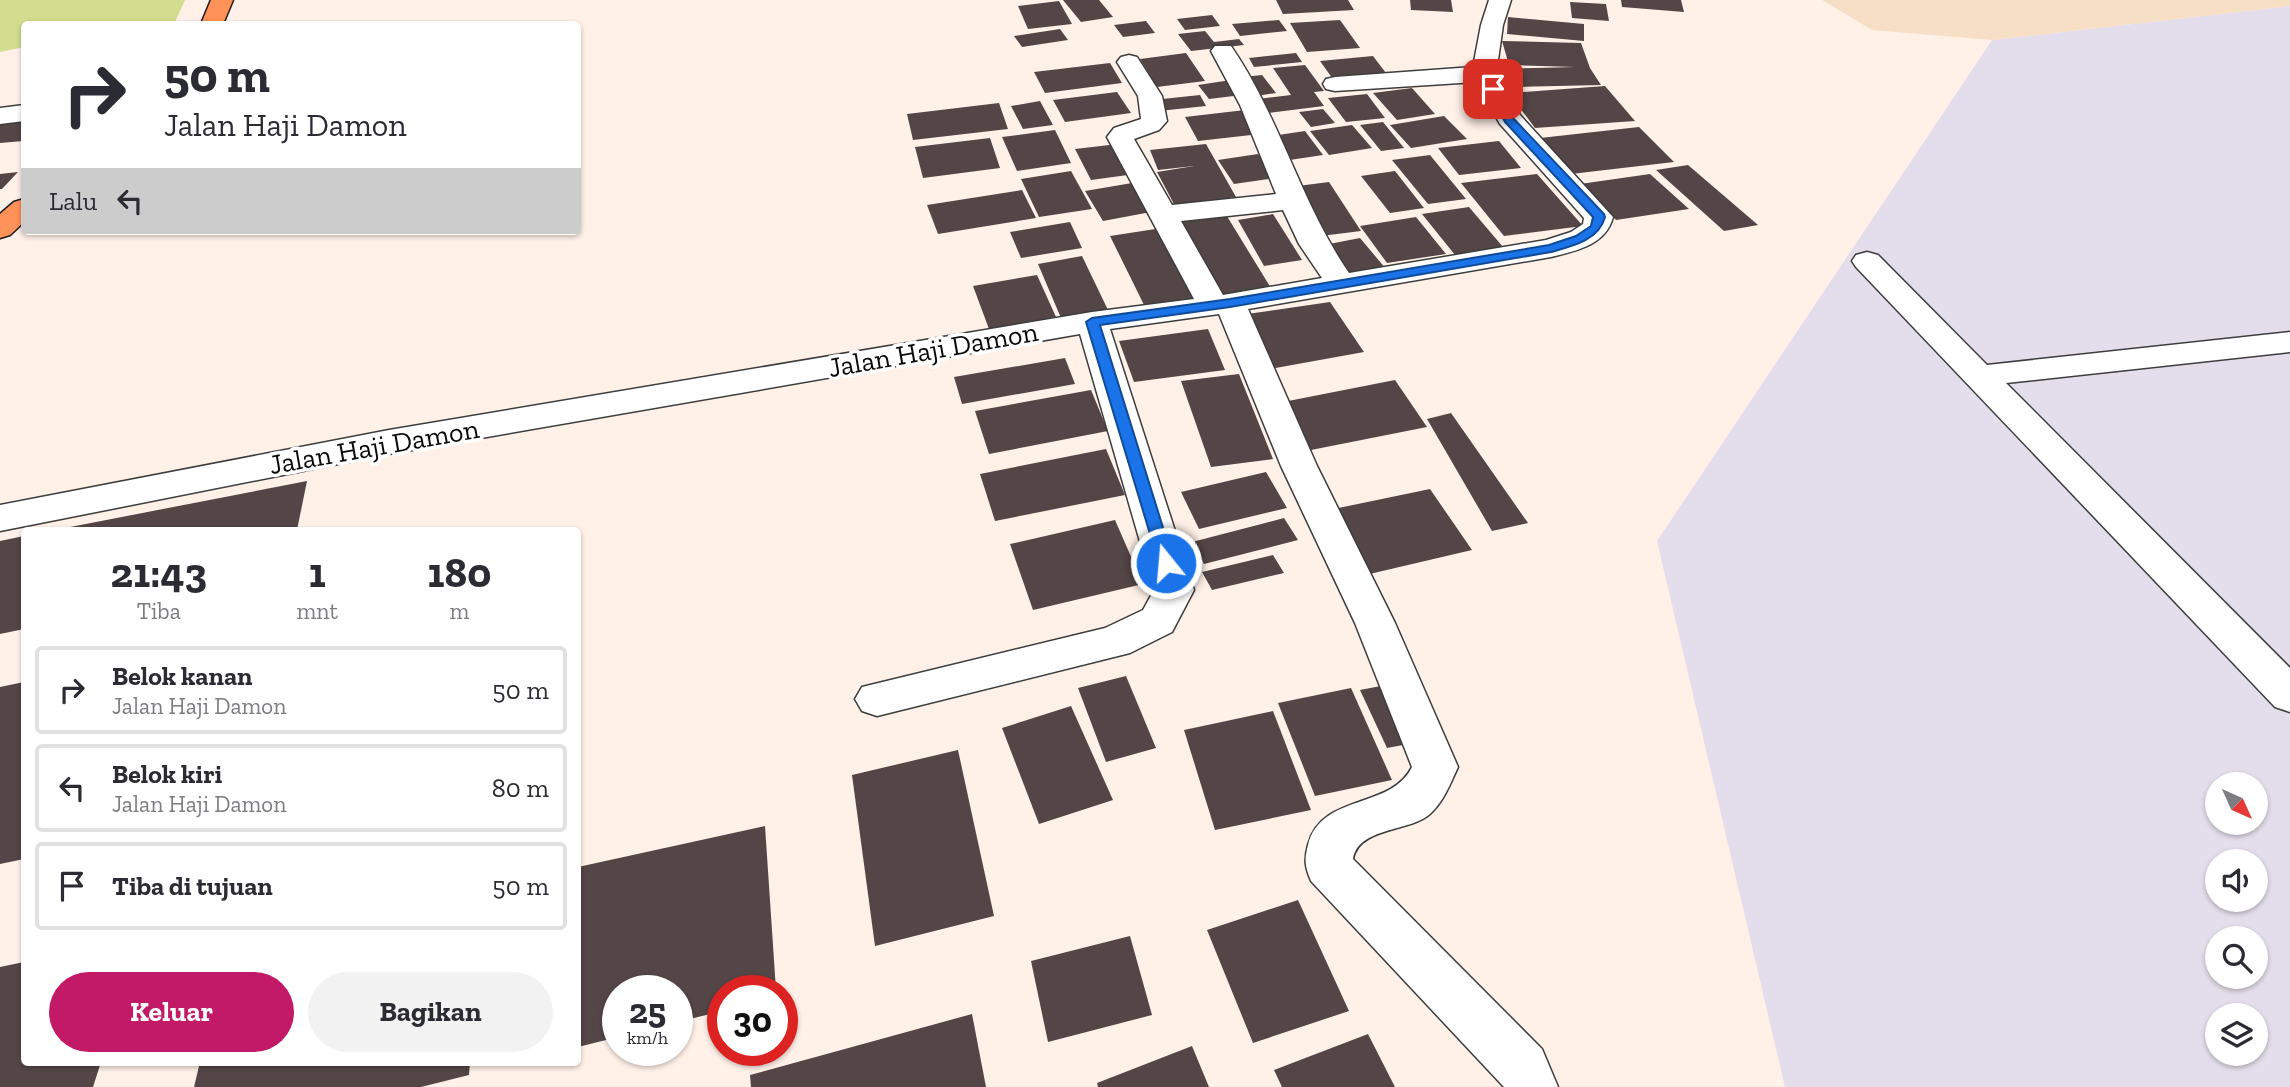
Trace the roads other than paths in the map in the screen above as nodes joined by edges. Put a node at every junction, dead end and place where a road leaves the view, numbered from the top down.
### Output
1 (222, 0) edge
2 (1500, 0) edge
3 (213, 21) edge
4 (1223, 51) dead end
5 (1129, 62) dead end
6 (1485, 74) junction
7 (1335, 85) dead end
8 (21, 113) edge
9 (0, 116) edge
10 (1293, 201) junction
11 (21, 211) edge
12 (1163, 214) junction
13 (0, 229) edge
14 (1867, 261) dead end
15 (1340, 283) junction
16 (1222, 304) junction
17 (1092, 322) junction
18 (2290, 342) edge
19 (1976, 376) junction
20 (0, 518) edge
21 (2290, 695) edge
22 (877, 699) dead end
23 (1531, 1087) edge

1 - 3 main road
2 - 6 street
4 - 10 street
5 - 12 street
6 - 7 street
6 - 15 street, Jalan Haji Damon
8 - 9 street
10 - 12 street
10 - 15 street
11 - 13 main road
12 - 16 street
14 - 19 street
15 - 16 street, Jalan Haji Damon
16 - 17 street, Jalan Haji Damon
16 - 23 street
17 - 20 street, Jalan Haji Damon
17 - 22 street
18 - 19 street
19 - 21 street

